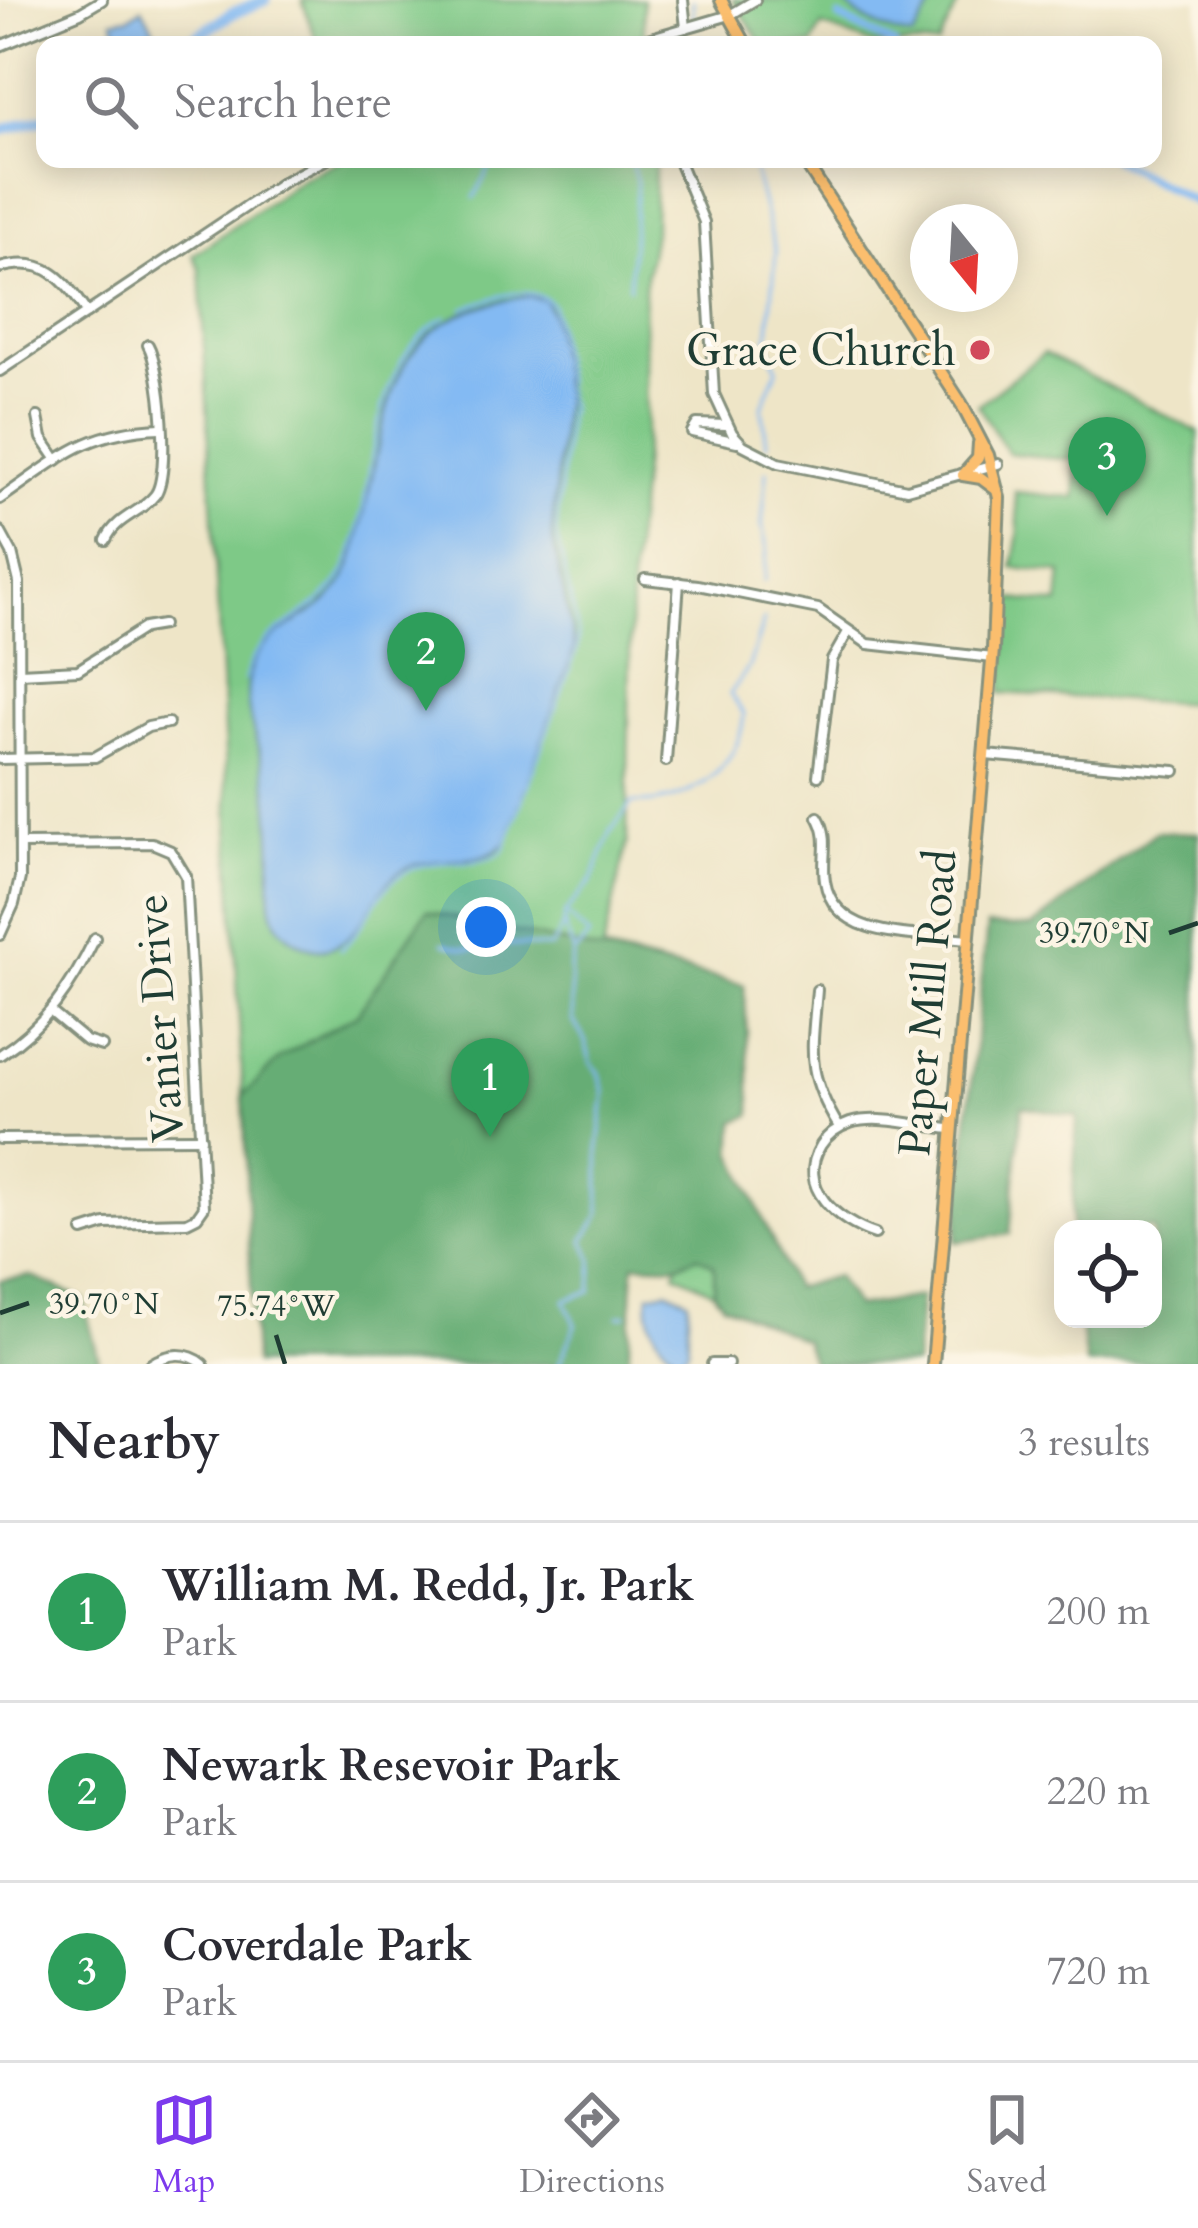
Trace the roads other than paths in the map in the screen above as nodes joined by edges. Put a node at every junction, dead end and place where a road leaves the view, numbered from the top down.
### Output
1 (102, 0) edge
2 (683, 0) edge
3 (721, 0) edge
4 (755, 0) edge
5 (730, 16) junction
6 (686, 28) junction
7 (658, 36) edge
8 (741, 36) edge
9 (0, 46) edge
10 (311, 168) edge
11 (682, 168) edge
12 (809, 168) edge
13 (0, 268) edge
14 (87, 313) junction
15 (148, 346) dead end
16 (0, 371) edge
17 (961, 403) junction
18 (38, 417) dead end
19 (727, 425) junction
20 (160, 428) junction
21 (978, 434) junction
22 (743, 445) junction
23 (57, 460) junction
24 (995, 465) junction
25 (963, 475) junction
26 (998, 490) junction
27 (0, 499) edge
28 (0, 531) edge
29 (106, 540) dead end
30 (644, 579) dead end
31 (680, 582) junction
32 (162, 625) dead end
33 (848, 632) junction
34 (993, 653) junction
35 (20, 673) junction
36 (168, 723) dead end
37 (985, 755) junction
38 (0, 759) edge
39 (21, 759) junction
40 (666, 760) dead end
41 (1174, 771) dead end
42 (818, 776) dead end
43 (818, 817) dead end
44 (21, 844) junction
45 (0, 935) edge
46 (95, 938) dead end
47 (969, 939) junction
48 (817, 990) dead end
49 (51, 1012) junction
50 (101, 1046) dead end
51 (0, 1055) edge
52 (839, 1127) junction
53 (954, 1129) junction
54 (200, 1138) junction
55 (0, 1139) edge
56 (83, 1231) dead end
57 (875, 1234) dead end
58 (151, 1364) edge
59 (203, 1364) edge
60 (712, 1364) edge
61 (728, 1364) edge
62 (933, 1364) edge

1 - 9 street
2 - 6 street
3 - 5 main road
4 - 5 street
5 - 6 street
5 - 8 main road
6 - 7 street
10 - 14 street
11 - 19 street
12 - 17 main road, Paper Mill Road
13 - 14 street
14 - 16 street
15 - 20 street
17 - 21 main road, Paper Mill Road
17 - 24 main road, Paper Mill Road
18 - 23 street
19 - 22 street
19 - 22 street
20 - 23 street
20 - 29 street
21 - 24 main road, Paper Mill Road
21 - 25 main road
22 - 25 street
23 - 27 street
24 - 25 street
24 - 26 main road, Paper Mill Road
24 - 34 main road, Paper Mill Road
25 - 26 main road
26 - 34 main road, Paper Mill Road
28 - 35 street
30 - 31 street
31 - 33 street
31 - 40 street
32 - 35 street
33 - 34 street
33 - 42 street
34 - 37 main road, Paper Mill Road
35 - 39 street
36 - 39 street
37 - 41 street
37 - 47 main road, Paper Mill Road
38 - 39 street
39 - 44 street
43 - 47 street
44 - 45 street
44 - 54 street, Vanier Drive
46 - 49 street
47 - 53 main road, Paper Mill Road
48 - 52 street
49 - 50 street
49 - 51 street
52 - 53 street
52 - 57 street
53 - 62 main road, Paper Mill Road
54 - 55 street
54 - 56 street, Vanier Drive
58 - 59 street
60 - 61 street

